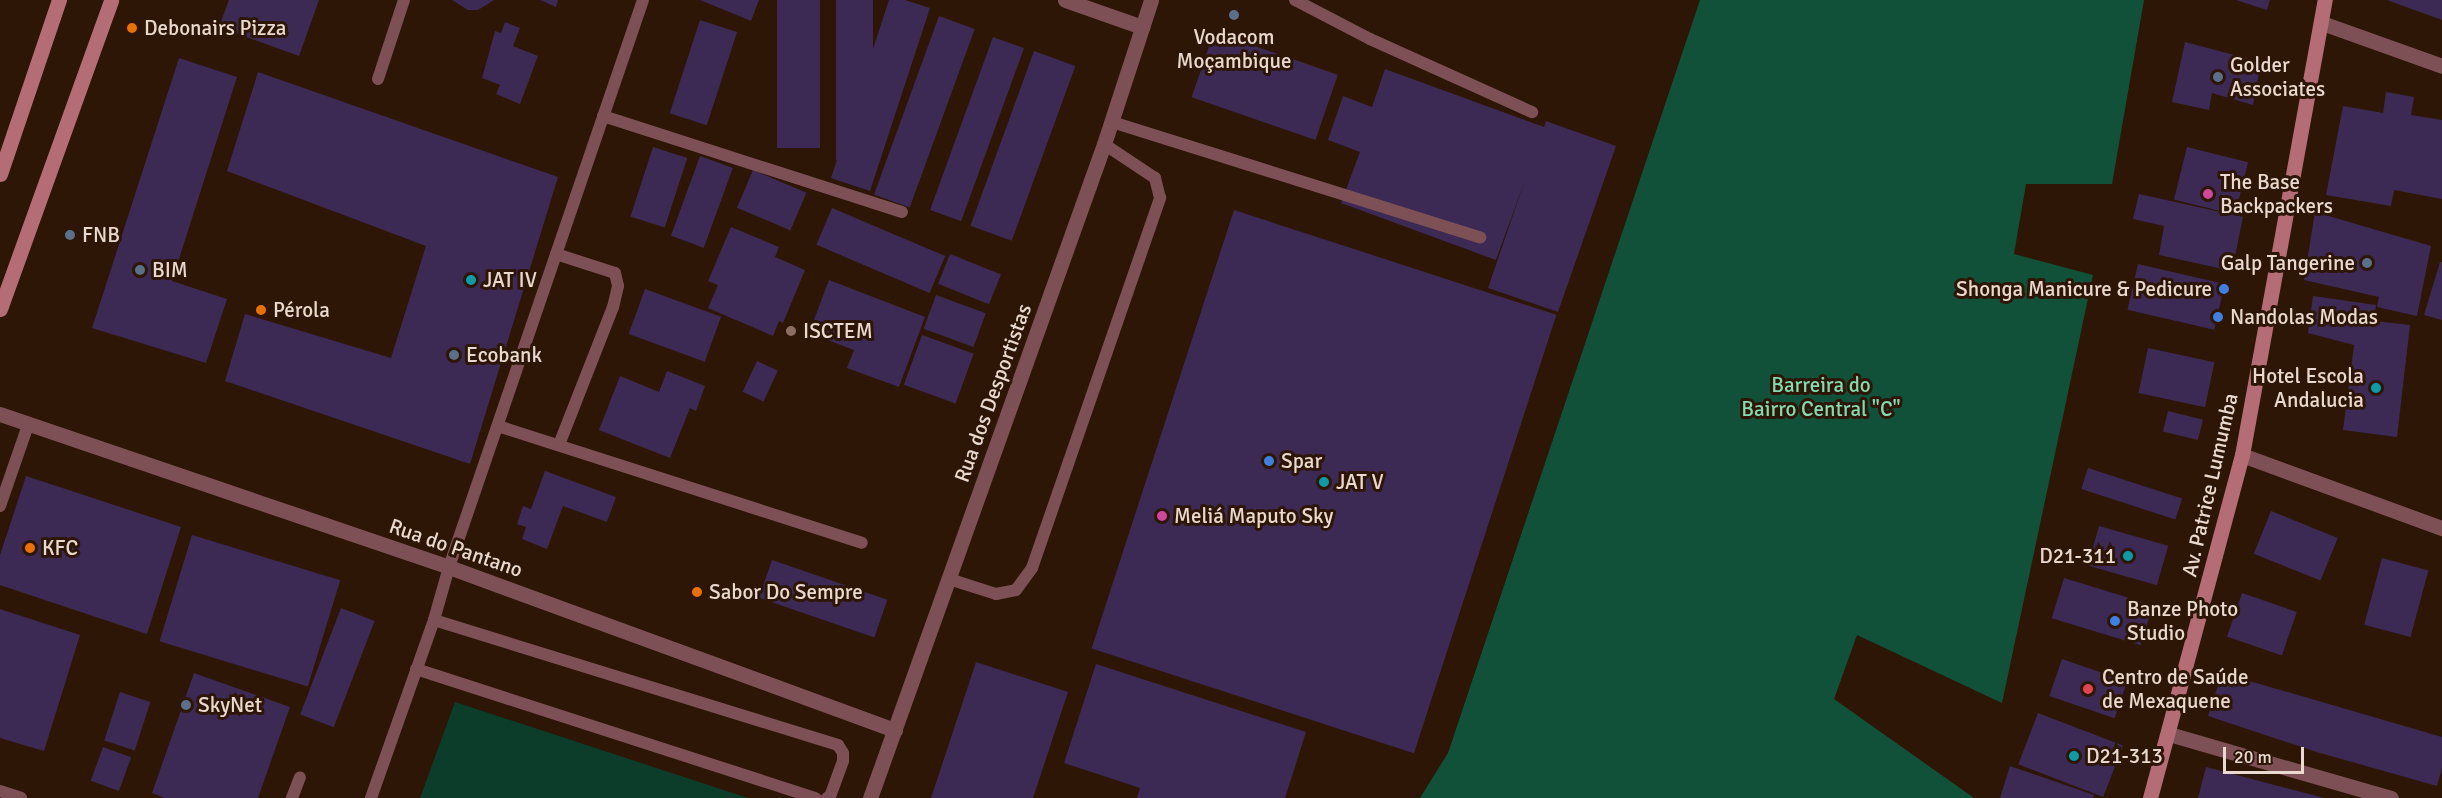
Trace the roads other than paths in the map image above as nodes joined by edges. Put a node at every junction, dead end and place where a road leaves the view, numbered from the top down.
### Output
1 (58, 0) edge
2 (111, 0) edge
3 (404, 0) edge
4 (643, 0) edge
5 (1065, 0) edge
6 (1151, 0) edge
7 (1295, 0) edge
8 (2325, 0) edge
9 (2322, 23) junction
10 (1142, 27) junction
11 (2442, 66) edge
12 (378, 79) dead end
13 (1532, 112) dead end
14 (603, 116) junction
15 (1112, 122) junction
16 (1104, 144) junction
17 (0, 174) edge
18 (902, 212) dead end
19 (1480, 237) dead end
20 (556, 254) junction
21 (0, 309) edge
22 (0, 414) edge
23 (28, 425) junction
24 (498, 426) junction
25 (559, 445) junction
26 (2242, 455) junction
27 (0, 506) edge
28 (2442, 528) edge
29 (862, 543) dead end
30 (449, 567) junction
31 (949, 579) junction
32 (435, 620) junction
33 (416, 669) junction
34 (895, 730) junction
35 (2169, 734) junction
36 (300, 777) dead end
37 (0, 791) edge
38 (21, 798) edge
39 (292, 798) edge
40 (371, 798) edge
41 (816, 798) edge
42 (827, 798) edge
43 (870, 798) edge
44 (2151, 798) edge
45 (2391, 798) edge

1 - 17 main road
2 - 21 main road
3 - 12 lane
4 - 14 lane
5 - 10 street
6 - 10 street, Rua dos Desportistas
7 - 13 lane
8 - 9 main road, Av. Patrice Lumumba
9 - 11 street
9 - 26 main road, Av. Patrice Lumumba
10 - 15 street, Rua dos Desportistas
14 - 18 lane
14 - 20 lane
15 - 16 street, Rua dos Desportistas
15 - 19 lane
16 - 31 street, Rua dos Desportistas
16 - 31 lane
20 - 24 lane
20 - 25 lane
22 - 23 street, Rua do Pantano
23 - 27 lane
23 - 30 street, Rua do Pantano
24 - 25 lane
24 - 30 lane
25 - 29 lane
26 - 28 street
26 - 35 main road, Av. Patrice Lumumba
30 - 32 lane
30 - 34 street, Rua do Pantano
31 - 34 street, Rua dos Desportistas
32 - 33 lane
32 - 42 lane
33 - 40 lane
33 - 41 lane
34 - 43 street, Rua dos Desportistas
35 - 44 main road, Av. Patrice Lumumba
35 - 45 street
36 - 39 lane
37 - 38 lane

